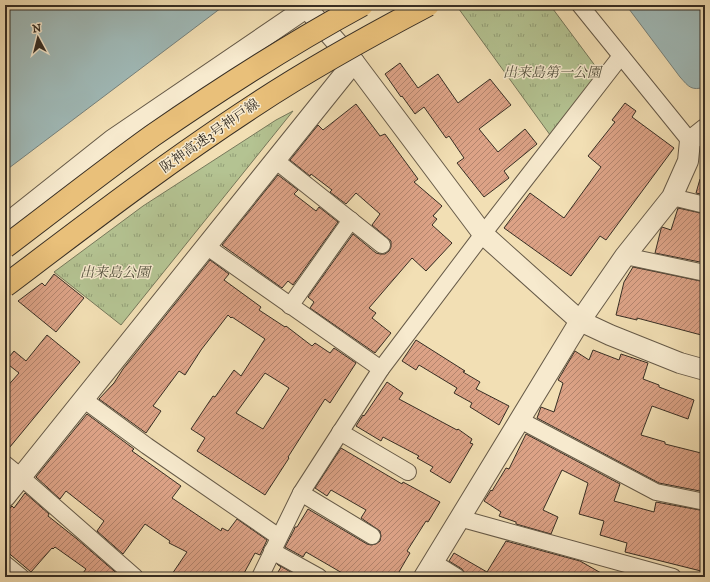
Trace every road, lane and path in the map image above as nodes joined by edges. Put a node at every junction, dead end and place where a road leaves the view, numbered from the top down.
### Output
1 (362, 5) edge
2 (428, 5) edge
3 (580, 5) edge
4 (307, 6) edge
5 (621, 56) junction
6 (354, 62) junction
7 (698, 135) edge
8 (275, 160) junction
9 (672, 197) junction
10 (705, 205) edge
11 (351, 220) junction
12 (5, 225) edge
13 (483, 234) junction
14 (382, 245) dead end
15 (206, 246) junction
16 (5, 247) edge
17 (625, 256) junction
18 (705, 273) edge
19 (5, 286) edge
20 (290, 306) junction
21 (580, 321) junction
22 (381, 369) junction
23 (705, 370) edge
24 (83, 399) junction
25 (520, 420) junction
26 (340, 432) junction
27 (5, 464) edge
28 (408, 472) dead end
29 (21, 477) junction
30 (301, 493) junction
31 (5, 497) edge
32 (705, 502) edge
33 (459, 518) junction
34 (372, 536) dead end
35 (276, 544) junction
36 (5, 564) edge
37 (428, 570) edge
38 (21, 577) edge
39 (135, 577) edge
40 (260, 577) edge
41 (319, 577) edge
42 (458, 577) edge
43 (674, 577) edge

1 - 16 highway, bridge
2 - 19 highway, 阪神高速3号神戸線, bridge
3 - 5 street
4 - 6 street
4 - 12 street
5 - 7 street
5 - 13 street
6 - 8 street
6 - 13 street
7 - 9 street
8 - 11 street
8 - 15 street
9 - 10 street
9 - 17 street
11 - 14 street
11 - 20 street
13 - 21 street
13 - 22 street
15 - 20 street
15 - 24 street
17 - 18 street
17 - 21 street
20 - 22 street
21 - 23 street
21 - 25 street
22 - 26 street
24 - 29 street
24 - 35 street
25 - 32 street
25 - 33 street
26 - 28 street
26 - 30 street
27 - 29 street
29 - 31 street
29 - 39 street
30 - 34 street
30 - 35 street
33 - 37 street
33 - 43 street
35 - 40 street
35 - 41 street
36 - 38 street
37 - 42 street

